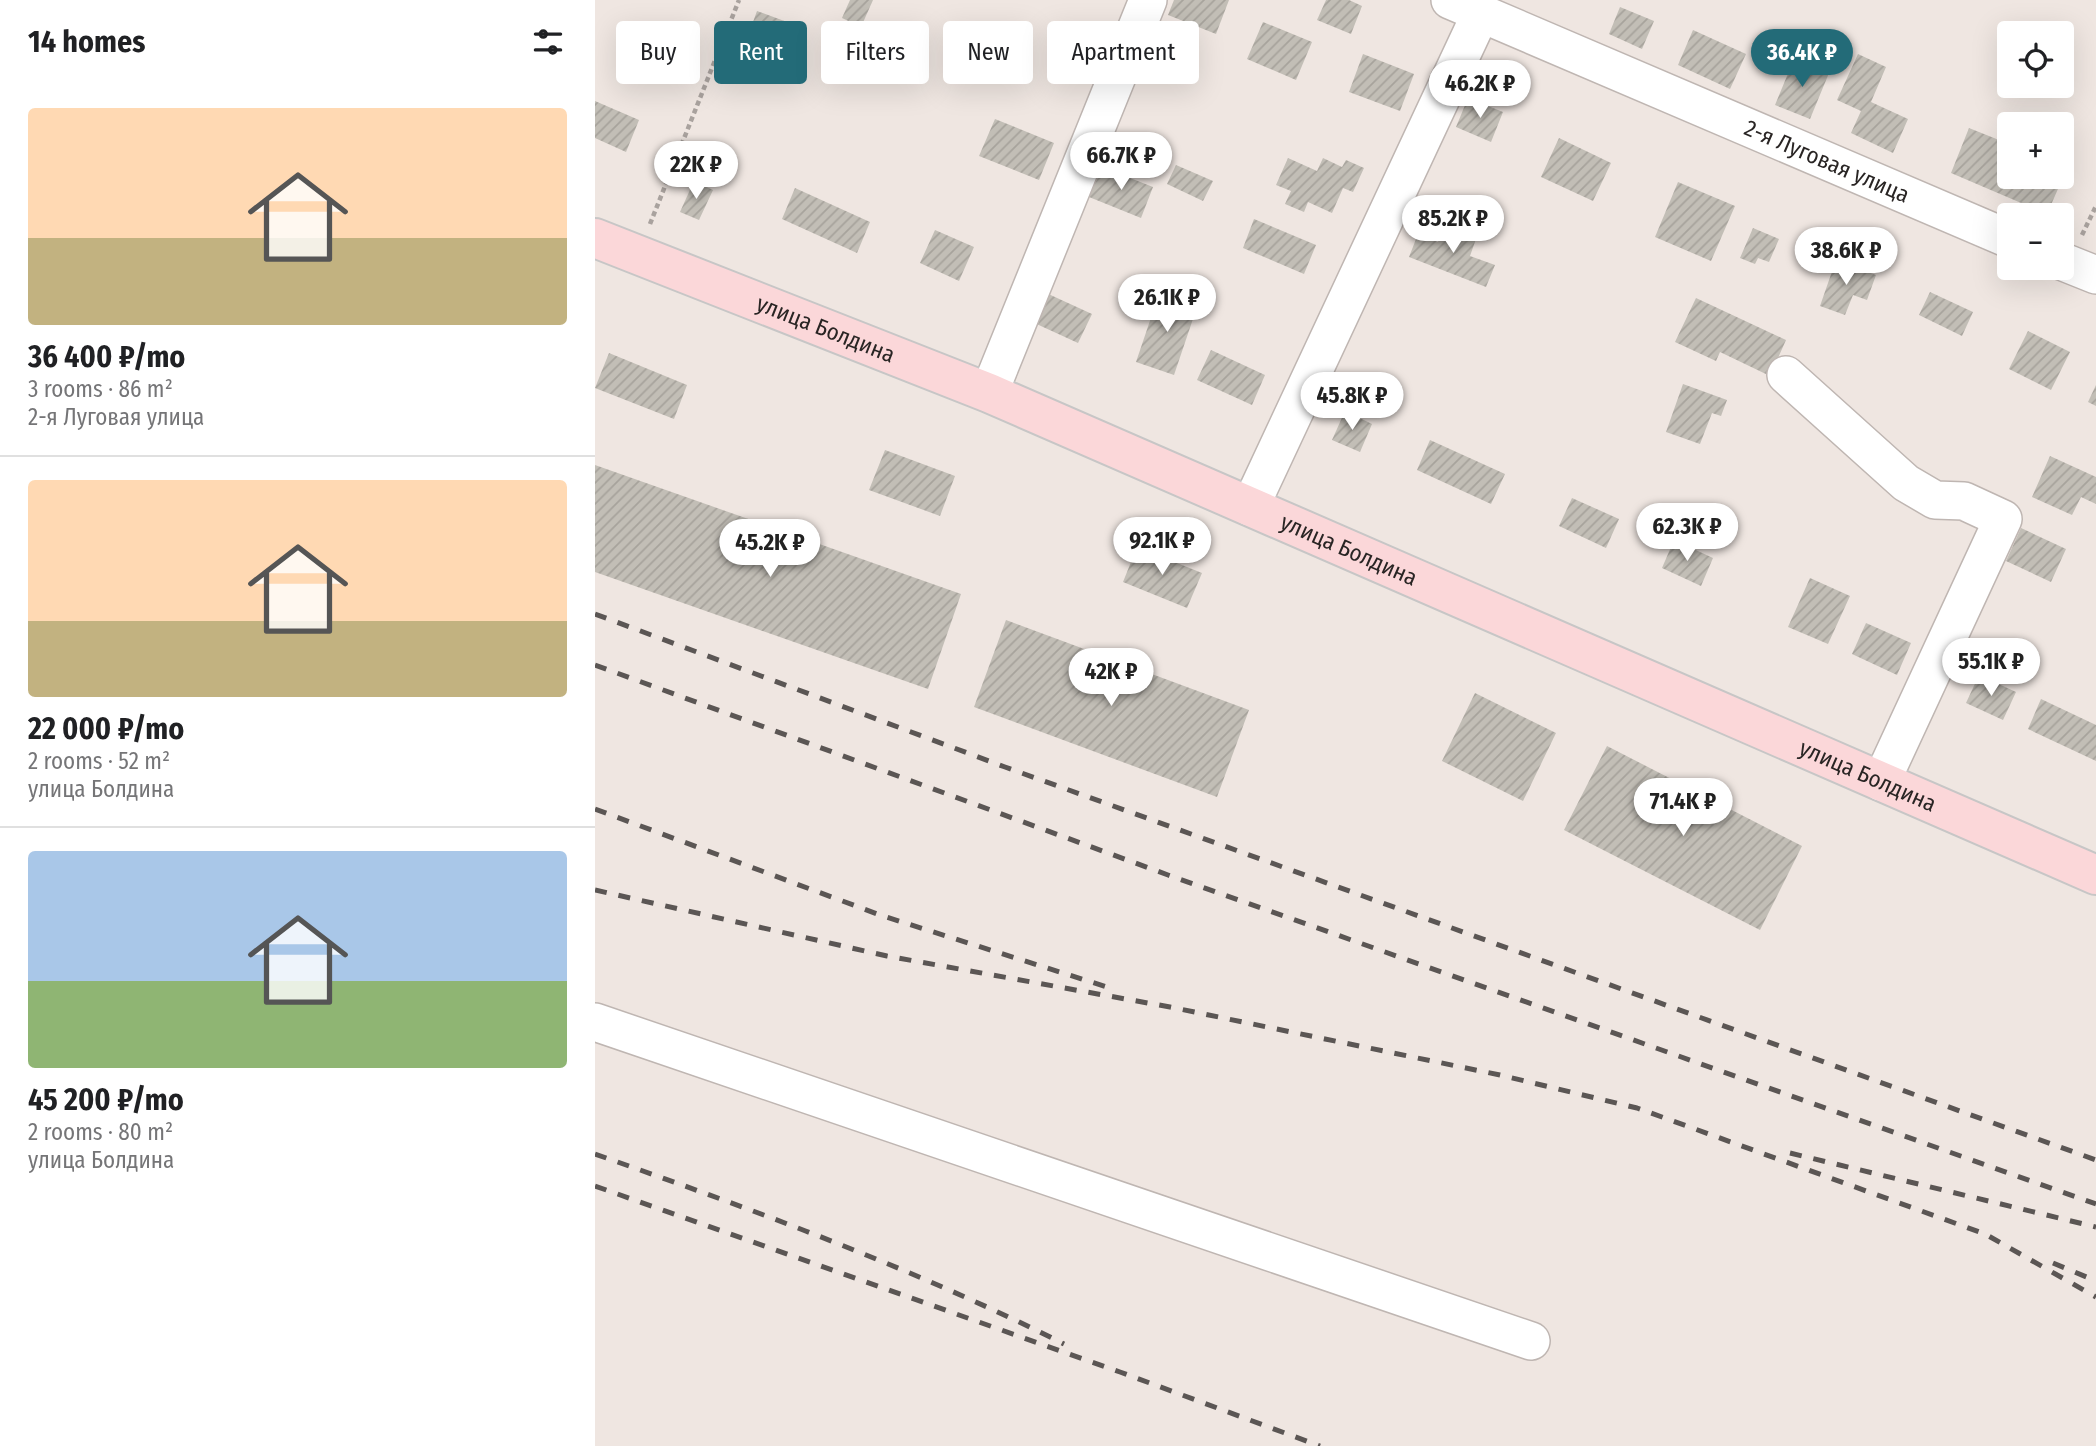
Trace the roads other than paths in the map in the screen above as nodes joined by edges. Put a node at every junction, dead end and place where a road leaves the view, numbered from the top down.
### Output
1 (1148, 0) edge
2 (1465, 7) edge
3 (1997, 234) edge
4 (595, 238) edge
5 (2074, 266) edge
6 (2096, 275) edge
7 (1786, 375) dead end
8 (989, 393) junction
9 (1250, 507) junction
10 (1881, 782) junction
11 (2096, 875) edge
12 (595, 1022) edge
13 (1531, 1341) dead end

1 - 8 street
2 - 3 street, 2-я Луговая улица
2 - 9 street
4 - 8 main road, улица Болдина
5 - 6 street
7 - 10 street
8 - 9 main road, улица Болдина
9 - 10 main road, улица Болдина
10 - 11 main road, улица Болдина
12 - 13 street

